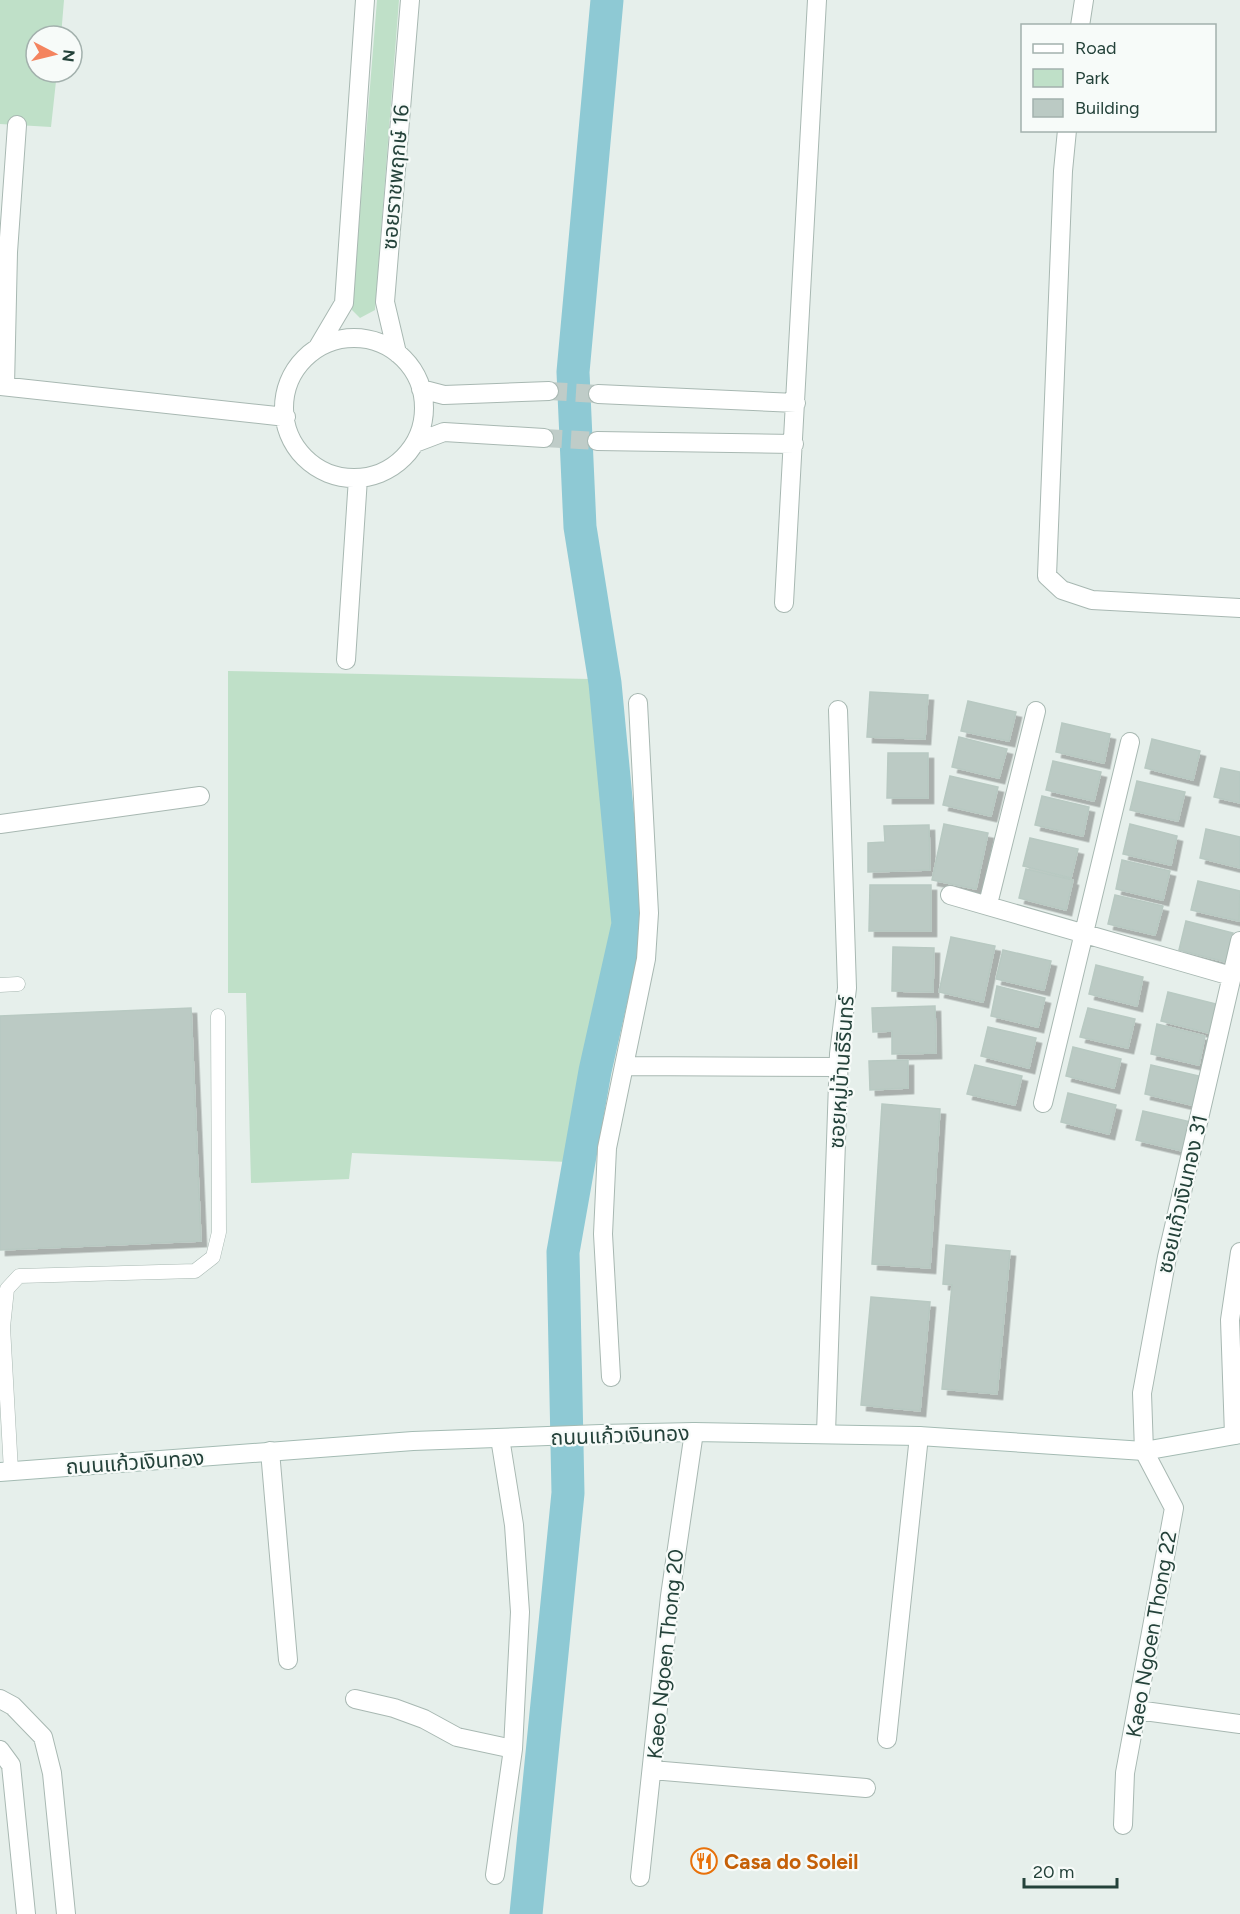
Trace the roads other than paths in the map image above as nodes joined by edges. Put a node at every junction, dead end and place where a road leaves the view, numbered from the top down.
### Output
1 (365, 0) edge
2 (410, 0) edge
3 (817, 0) edge
4 (1084, 0) edge
5 (1080, 24) edge
6 (17, 125) dead end
7 (1067, 132) edge
8 (318, 347) junction
9 (397, 353) junction
10 (2, 386) edge
11 (421, 389) junction
12 (549, 391) tunnel mouth
13 (597, 394) tunnel mouth
14 (796, 403) junction
15 (286, 417) junction
16 (544, 438) tunnel mouth
17 (597, 441) tunnel mouth
18 (415, 443) junction
19 (794, 444) junction
20 (358, 478) junction
21 (784, 603) dead end
22 (1240, 608) edge
23 (346, 660) dead end
24 (638, 703) dead end
25 (838, 710) dead end
26 (1036, 711) dead end
27 (1130, 742) dead end
28 (200, 796) dead end
29 (0, 824) edge
30 (950, 895) dead end
31 (988, 904) junction
32 (1084, 935) junction
33 (1240, 941) edge
34 (1232, 976) junction
35 (18, 984) dead end
36 (0, 986) edge
37 (218, 1016) dead end
38 (624, 1066) junction
39 (839, 1067) junction
40 (1043, 1103) dead end
41 (1240, 1252) edge
42 (611, 1377) dead end
43 (694, 1432) junction
44 (826, 1433) junction
45 (1237, 1434) edge
46 (919, 1436) junction
47 (500, 1438) junction
48 (1143, 1450) junction
49 (270, 1451) junction
50 (6, 1472) edge
51 (288, 1660) dead end
52 (0, 1699) edge
53 (355, 1699) dead end
54 (1137, 1710) junction
55 (1240, 1724) edge
56 (887, 1739) dead end
57 (513, 1749) junction
58 (0, 1750) edge
59 (652, 1770) junction
60 (866, 1788) dead end
61 (1123, 1825) dead end
62 (495, 1875) dead end
63 (640, 1877) dead end
64 (26, 1914) edge
65 (66, 1914) edge

1 - 8 street, ซอยราชพฤกษ์ 16
2 - 9 street, ซอยราชพฤกษ์ 16
3 - 14 street
4 - 5 street
6 - 10 street
7 - 22 street
8 - 9 street, ซอยราชพฤกษ์ 16
8 - 15 street, ซอยราชพฤกษ์ 16
9 - 11 street, ซอยราชพฤกษ์ 16
10 - 15 street
11 - 12 street
11 - 18 street, ซอยราชพฤกษ์ 16
13 - 14 street
14 - 19 street
15 - 20 street, ซอยราชพฤกษ์ 16
16 - 18 street
17 - 19 street
18 - 20 street, ซอยราชพฤกษ์ 16
19 - 21 street
20 - 23 street
24 - 38 street
25 - 39 street, ซอยหมู่บ้านธีรินทร์
26 - 31 street
27 - 32 street
28 - 29 street
30 - 31 street
31 - 32 street
32 - 34 street
32 - 40 street
33 - 34 street, ซอยแก้วเงินทอง 31
34 - 48 street, ซอยแก้วเงินทอง 31
35 - 36 lane
37 - 50 lane
38 - 39 street
38 - 42 street
39 - 44 street, ซอยหมู่บ้านธีรินทร์
41 - 45 street
43 - 44 street, ถนนแก้วเงินทอง
43 - 47 street, ถนนแก้วเงินทอง
43 - 59 street, Kaeo Ngoen Thong 20
44 - 46 street, ถนนแก้วเงินทอง
45 - 48 street, ถนนแก้วเงินทอง
46 - 48 street, ถนนแก้วเงินทอง
46 - 56 street
47 - 49 street, ถนนแก้วเงินทอง
47 - 57 street
48 - 54 street, Kaeo Ngoen Thong 22
49 - 50 street, ถนนแก้วเงินทอง
49 - 51 street
52 - 65 street
53 - 57 street
54 - 55 street
54 - 61 street, Kaeo Ngoen Thong 22
57 - 62 street
58 - 64 street
59 - 60 street
59 - 63 street, Kaeo Ngoen Thong 20

